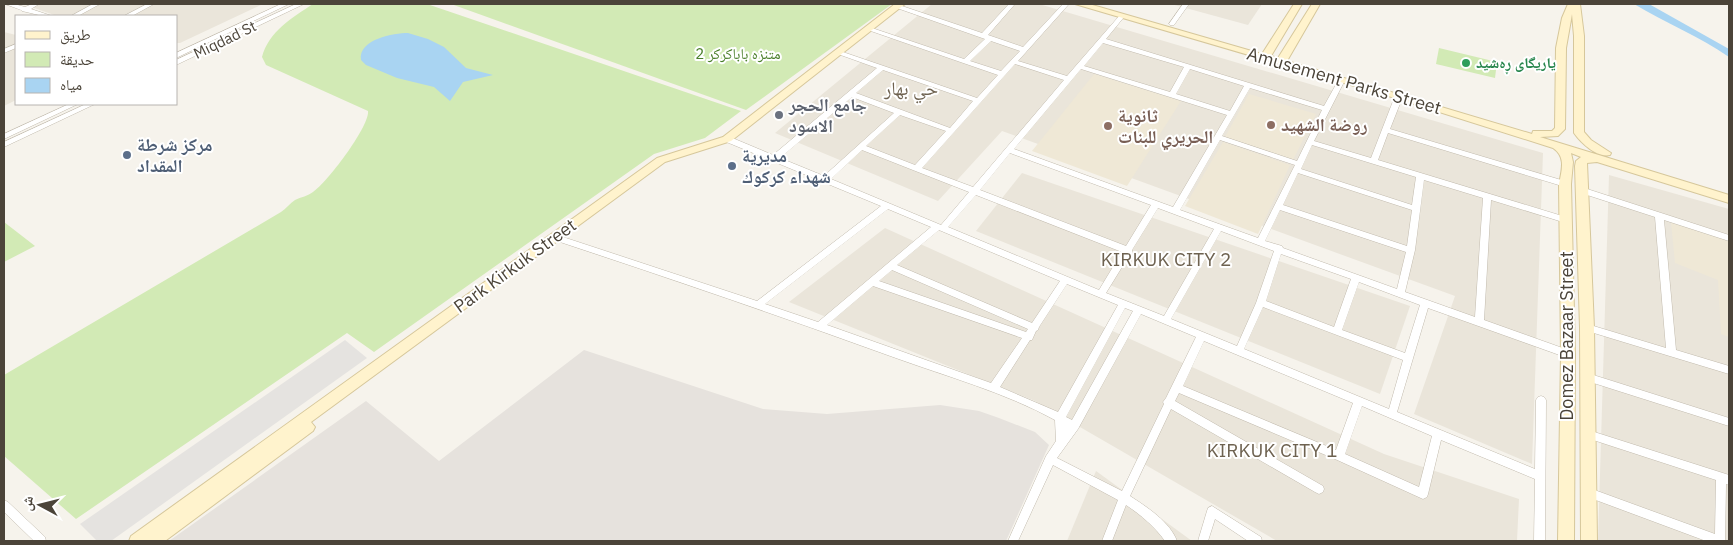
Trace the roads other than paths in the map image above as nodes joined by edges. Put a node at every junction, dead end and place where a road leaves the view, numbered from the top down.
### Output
1 (8, 4) edge
2 (36, 4) edge
3 (97, 4) edge
4 (150, 4) edge
5 (286, 4) edge
6 (300, 4) edge
7 (1012, 4) edge
8 (1066, 4) edge
9 (1080, 4) edge
10 (1102, 4) edge
11 (1186, 4) edge
12 (1298, 4) edge
13 (1316, 4) edge
14 (1572, 4) edge
15 (1576, 4) edge
16 (898, 5) edge
17 (24, 10) junction
18 (272, 10) junction
19 (282, 13) junction
20 (45, 15) edge
21 (76, 15) edge
22 (130, 15) edge
23 (1122, 16) junction
24 (1172, 24) junction
25 (867, 28) junction
26 (982, 36) junction
27 (990, 38) junction
28 (1102, 40) junction
29 (1025, 50) junction
30 (837, 52) junction
31 (178, 55) edge
32 (1266, 55) junction
33 (1282, 60) junction
34 (966, 61) junction
35 (178, 62) edge
36 (1014, 62) junction
37 (1080, 67) junction
38 (1188, 67) junction
39 (882, 68) junction
40 (1003, 74) junction
41 (1069, 80) junction
42 (1341, 80) junction
43 (1248, 85) junction
44 (851, 94) junction
45 (1172, 95) junction
46 (1399, 96) junction
47 (979, 100) junction
48 (72, 105) edge
49 (89, 105) edge
50 (1327, 109) junction
51 (899, 112) junction
52 (1230, 113) junction
53 (1386, 130) junction
54 (952, 131) junction
55 (1537, 133) junction
56 (1217, 136) junction
57 (4, 137) edge
58 (727, 139) junction
59 (1310, 142) junction
60 (1548, 142) junction
61 (4, 145) edge
62 (861, 147) junction
63 (1009, 150) junction
64 (683, 152) junction
65 (1606, 157) junction
66 (775, 158) junction
67 (1373, 162) junction
68 (1568, 162) junction
69 (1581, 166) junction
70 (1297, 167) junction
71 (916, 170) junction
72 (1420, 176) junction
73 (826, 179) junction
74 (1565, 184) junction
75 (1581, 190) junction
76 (1729, 190) edge
77 (974, 192) junction
78 (1487, 196) junction
79 (1729, 199) edge
80 (1156, 204) junction
81 (888, 205) junction
82 (1278, 206) junction
83 (1416, 209) junction
84 (1175, 211) junction
85 (1659, 215) junction
86 (1566, 220) junction
87 (940, 227) junction
88 (1219, 228) junction
89 (1729, 238) edge
90 (563, 240) junction
91 (1260, 242) junction
92 (1279, 248) junction
93 (1411, 250) junction
94 (1129, 251) junction
95 (891, 266) junction
96 (1356, 277) junction
97 (1566, 277) junction
98 (1066, 279) junction
99 (872, 282) junction
100 (1585, 282) junction
101 (1101, 294) junction
102 (1400, 294) junction
103 (1123, 303) junction
104 (1261, 303) junction
105 (1425, 304) junction
106 (758, 305) junction
107 (1139, 309) junction
108 (1166, 320) junction
109 (1479, 323) junction
110 (820, 326) junction
111 (1035, 328) junction
112 (1587, 328) junction
113 (1337, 332) junction
114 (1202, 336) junction
115 (1029, 337) junction
116 (1239, 351) junction
117 (1671, 352) junction
118 (1568, 354) junction
119 (1409, 358) junction
120 (1729, 370) edge
121 (1587, 377) junction
122 (1176, 387) junction
123 (993, 389) junction
124 (1359, 400) junction
125 (1541, 400) dead end
126 (1168, 402) junction
127 (1392, 414) junction
128 (1060, 418) junction
129 (1729, 422) edge
130 (1074, 426) junction
131 (1438, 434) junction
132 (1588, 434) junction
133 (1061, 440) junction
134 (1339, 456) junction
135 (1050, 460) junction
136 (1540, 476) junction
137 (1725, 479) edge
138 (1319, 489) dead end
139 (1589, 493) junction
140 (1124, 497) junction
141 (4, 505) edge
142 (41, 541) edge
143 (136, 541) edge
144 (153, 541) edge
145 (1013, 541) edge
146 (1107, 541) edge
147 (1172, 541) edge
148 (1203, 541) edge
149 (1257, 541) edge
150 (1540, 541) edge
151 (1566, 541) edge
152 (1589, 541) edge
153 (1719, 541) edge

1 - 17 street
2 - 17 street
3 - 21 street
4 - 22 street
5 - 18 street, Miqdad St
6 - 19 street, Miqdad St
7 - 26 street
8 - 29 street
9 - 23 main road, Amusement Parks Street
10 - 24 main road, Amusement Parks Street
11 - 24 street
12 - 32 main road
13 - 33 main road
14 - 55 main road
15 - 65 main road
16 - 25 main road, Park Kirkuk Street
16 - 26 street
17 - 20 street
18 - 19 street
18 - 31 street, Miqdad St
19 - 35 street, Miqdad St
23 - 28 street
23 - 32 main road, Amusement Parks Street
24 - 32 main road, Amusement Parks Street
25 - 30 main road, Park Kirkuk Street
25 - 34 street
26 - 27 street
27 - 29 street
27 - 34 street
28 - 37 street
28 - 38 street
29 - 36 street
30 - 39 street
30 - 58 main road, Park Kirkuk Street
32 - 33 main road, Amusement Parks Street
33 - 42 main road, Amusement Parks Street
33 - 55 main road, Amusement Parks Street
34 - 40 street
36 - 40 street
36 - 41 street
37 - 41 street
37 - 45 street
38 - 43 street
38 - 45 street
39 - 44 street
39 - 47 street
40 - 47 street
41 - 63 street
42 - 46 main road, Amusement Parks Street
42 - 50 street
43 - 50 street
43 - 52 street
44 - 51 street
44 - 66 street
45 - 52 street
46 - 53 street
46 - 60 main road, Amusement Parks Street
47 - 54 street
48 - 57 street
49 - 61 street
50 - 59 street
51 - 54 street
51 - 62 street
52 - 56 street
53 - 67 street
53 - 74 street
54 - 71 street
55 - 65 main road, Amusement Parks Street
56 - 70 street
56 - 84 street
58 - 64 main road, Park Kirkuk Street
58 - 66 street
59 - 67 street
59 - 70 street
60 - 65 main road, Amusement Parks Street
60 - 68 main road
62 - 71 street
62 - 73 street
63 - 77 street
63 - 80 street
64 - 90 main road
64 - 143 main road, Park Kirkuk Street
65 - 69 main road
65 - 76 main road
65 - 79 main road
66 - 73 street
67 - 72 street
68 - 69 main road
68 - 74 main road, Domez Bazaar Street
69 - 75 main road, Domez Bazaar Street
70 - 82 street
70 - 83 street
71 - 77 street
72 - 78 street
72 - 83 street
73 - 81 street
74 - 86 main road, Domez Bazaar Street
75 - 85 street
75 - 100 main road, Domez Bazaar Street
77 - 87 street
77 - 94 street
78 - 86 street
78 - 109 street
80 - 84 street
80 - 94 street
81 - 87 street
81 - 106 street
82 - 91 street
82 - 93 street
83 - 93 street
84 - 88 street
85 - 89 street
85 - 117 street
86 - 97 main road, Domez Bazaar Street
87 - 95 street
87 - 98 street
88 - 91 street
88 - 108 street
90 - 106 street
90 - 144 main road
91 - 92 street
92 - 96 street
92 - 104 street
93 - 102 street
94 - 101 street
95 - 99 street
95 - 111 street
96 - 102 street
96 - 113 street
97 - 100 main road
97 - 118 main road, Domez Bazaar Street
98 - 101 street
98 - 111 street
99 - 110 street
99 - 115 street
100 - 112 main road, Domez Bazaar Street
101 - 103 street
102 - 105 street
103 - 107 street
103 - 128 street
104 - 113 street
104 - 116 street
105 - 109 street
105 - 119 street
106 - 110 street
107 - 108 street
107 - 130 street
108 - 114 street
109 - 118 street
110 - 123 street
111 - 115 street
112 - 117 street
112 - 121 main road, Domez Bazaar Street
113 - 119 street
114 - 116 street
114 - 122 street
115 - 123 street
116 - 124 street
117 - 120 street
118 - 151 main road, Domez Bazaar Street
119 - 127 street
121 - 129 street
121 - 132 main road, Domez Bazaar Street
122 - 126 street
122 - 134 street
123 - 128 street
124 - 127 street
124 - 134 street
125 - 136 street
126 - 138 street
126 - 140 street
127 - 131 street
128 - 130 street
128 - 133 street
130 - 133 street
131 - 134 street
131 - 136 street
132 - 137 street
132 - 139 main road, Domez Bazaar Street
133 - 135 street
135 - 140 street
135 - 145 street
136 - 150 street
137 - 153 street
139 - 152 main road, Domez Bazaar Street
139 - 153 street
140 - 146 street
140 - 147 street
141 - 142 street
148 - 149 street

